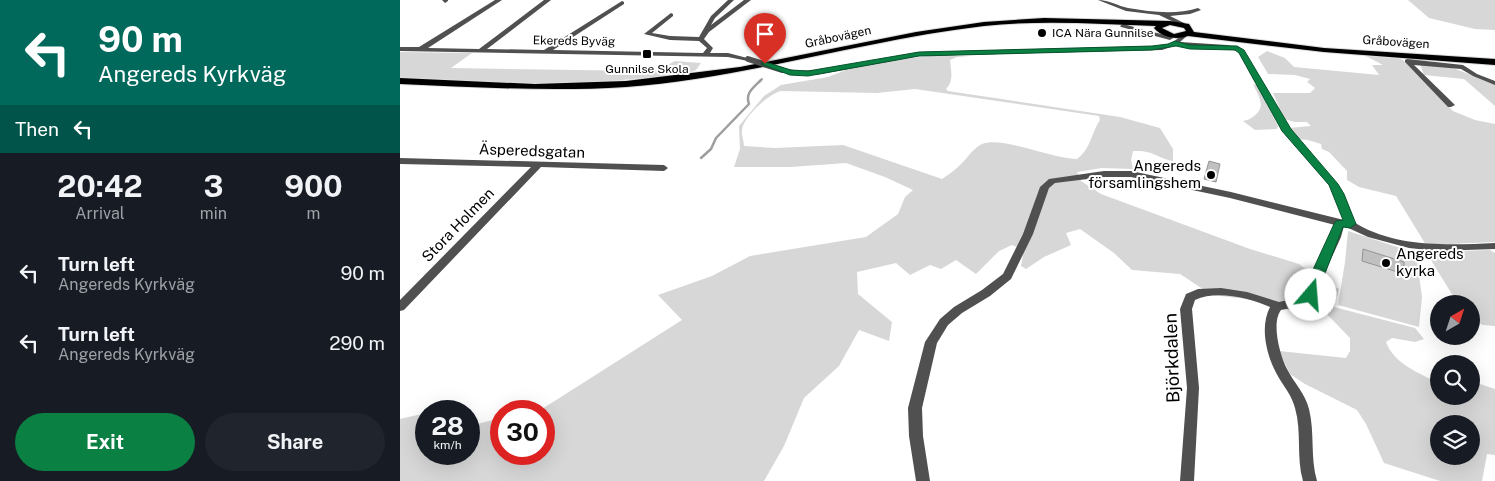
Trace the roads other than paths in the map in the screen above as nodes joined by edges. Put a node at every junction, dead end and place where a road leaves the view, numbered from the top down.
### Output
1 (499, 0) edge
2 (548, 0) edge
3 (731, 0) edge
4 (748, 0) edge
5 (1101, 0) edge
6 (622, 3) dead end
7 (1198, 10) dead end
8 (672, 15) dead end
9 (1168, 30) junction
10 (1186, 30) junction
11 (707, 32) junction
12 (701, 38) junction
13 (400, 49) edge
14 (421, 50) junction
15 (480, 51) junction
16 (545, 52) junction
17 (705, 55) junction
18 (1400, 55) junction
19 (1408, 62) junction
20 (1495, 62) edge
21 (400, 81) edge
22 (1495, 83) edge
23 (400, 87) edge
24 (1451, 105) dead end
25 (400, 161) edge
26 (538, 165) junction
27 (664, 168) dead end
28 (1345, 224) junction
29 (1495, 246) edge
30 (1278, 306) junction
31 (400, 307) edge
32 (923, 481) edge
33 (1187, 481) edge
34 (1310, 481) edge

1 - 14 street
2 - 15 street
3 - 11 street
4 - 11 street
5 - 9 street
6 - 16 street
7 - 9 street
8 - 12 street
9 - 10 main road
9 - 10 main road
9 - 17 street, Ekereds Byväg, bridge
9 - 21 main road, Gråbovägen
9 - 23 main road, Gråbovägen
9 - 28 street
10 - 18 main road, Gråbovägen
11 - 12 street
12 - 17 street
13 - 14 street, Ekereds Byväg
14 - 15 street, Ekereds Byväg
15 - 16 street, Ekereds Byväg
16 - 17 street, Ekereds Byväg
18 - 19 street
18 - 20 main road, Gråbovägen
19 - 22 street
19 - 24 street
25 - 26 street, Äsperedsgatan
26 - 27 street, Äsperedsgatan
26 - 31 street, Stora Holmen
28 - 29 street
28 - 30 street
28 - 32 street
30 - 33 street, Björkdalen
30 - 34 street

